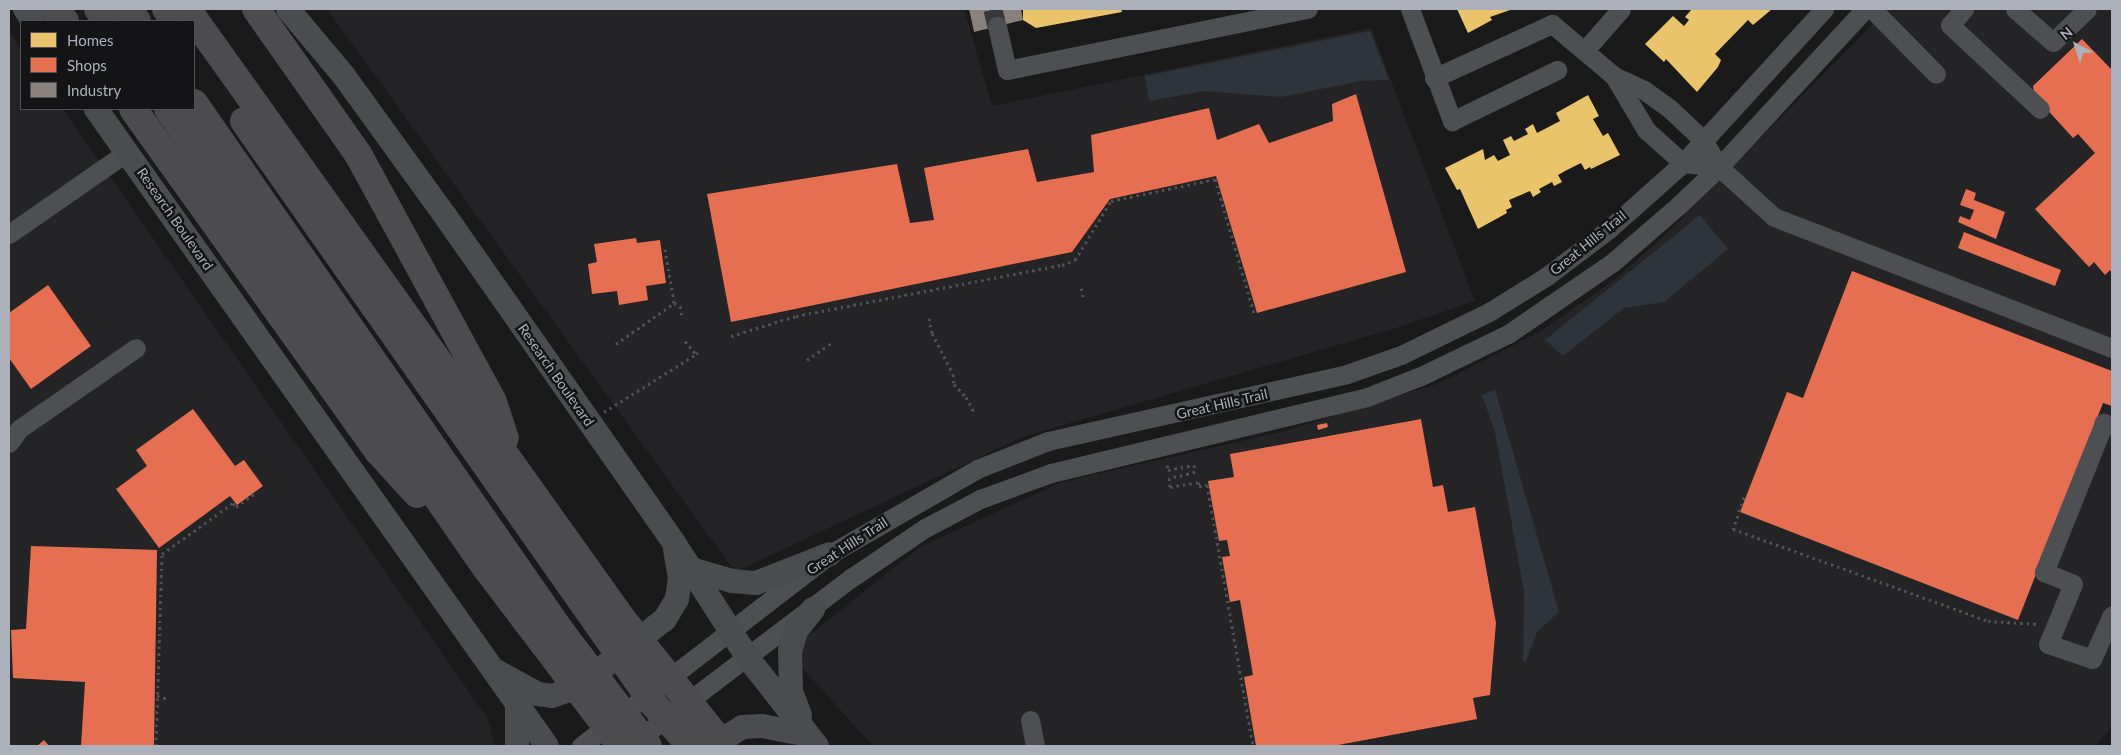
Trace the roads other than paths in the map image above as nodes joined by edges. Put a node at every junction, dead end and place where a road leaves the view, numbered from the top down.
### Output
1 (24, 9) edge
2 (54, 9) edge
3 (98, 9) edge
4 (128, 9) edge
5 (166, 9) edge
6 (187, 9) edge
7 (256, 9) edge
8 (288, 9) edge
9 (1308, 9) edge
10 (1410, 9) edge
11 (1621, 9) edge
12 (1824, 9) edge
13 (1865, 9) edge
14 (1872, 9) edge
15 (1964, 9) edge
16 (2015, 9) edge
17 (2087, 9) edge
18 (32, 20) edge
19 (63, 20) edge
20 (106, 20) edge
21 (136, 20) edge
22 (173, 20) edge
23 (195, 20) edge
24 (195, 20) edge
25 (997, 26) tunnel mouth
26 (1586, 49) junction
27 (195, 50) edge
28 (1557, 70) dead end
29 (1936, 74) dead end
30 (1614, 76) junction
31 (1434, 78) junction
32 (195, 104) edge
33 (2040, 109) dead end
34 (97, 110) edge
35 (134, 110) edge
36 (169, 110) edge
37 (1703, 140) junction
38 (128, 152) junction
39 (1682, 163) junction
40 (1719, 167) junction
41 (9, 234) edge
42 (136, 348) dead end
43 (2112, 348) edge
44 (1145, 421) junction
45 (2112, 426) edge
46 (9, 443) edge
47 (1150, 451) junction
48 (514, 463) junction
49 (674, 543) junction
50 (830, 554) junction
51 (486, 568) junction
52 (691, 569) junction
53 (598, 605) junction
54 (813, 608) junction
55 (2112, 615) edge
56 (732, 632) junction
57 (552, 638) junction
58 (748, 658) junction
59 (490, 668) junction
60 (517, 706) junction
61 (1030, 720) dead end
62 (813, 740) edge
63 (517, 746) edge
64 (548, 746) edge
65 (581, 746) edge
66 (621, 746) edge
67 (629, 746) edge
68 (648, 746) edge
69 (691, 746) edge
70 (712, 746) edge
71 (724, 746) edge
72 (1035, 746) edge

1 - 18 main road
2 - 19 highway
3 - 20 highway
4 - 21 highway
5 - 22 highway
6 - 24 highway
7 - 48 highway
8 - 49 main road, Research Boulevard
9 - 25 street
10 - 31 street
11 - 26 street
12 - 37 street, Great Hills Trail
13 - 40 street, Great Hills Trail
14 - 29 street
15 - 33 street
16 - 17 street
23 - 48 highway
26 - 30 street
26 - 31 street
27 - 53 highway
28 - 31 street
30 - 37 street
30 - 39 street
32 - 57 highway
34 - 38 main road, Research Boulevard
35 - 51 highway
36 - 51 highway
37 - 39 street, Great Hills Trail
37 - 40 street
38 - 41 street
38 - 59 main road, Research Boulevard
39 - 40 street
39 - 44 street, Great Hills Trail
40 - 43 street
40 - 47 street, Great Hills Trail
42 - 46 street
44 - 47 street
44 - 50 street, Great Hills Trail
45 - 55 street
47 - 54 street, Great Hills Trail
48 - 53 highway
49 - 52 main road, Research Boulevard
49 - 59 main road
50 - 52 main road
50 - 56 street, Great Hills Trail
51 - 57 highway
52 - 56 main road, Research Boulevard
53 - 69 highway, bridge
53 - 71 highway, bridge
54 - 58 street, Great Hills Trail
54 - 62 main road
56 - 58 main road, Research Boulevard
56 - 65 street, Great Hills Trail
57 - 66 highway, bridge
57 - 68 highway, bridge
58 - 62 main road, Research Boulevard
58 - 67 street, Great Hills Trail
59 - 60 main road, Research Boulevard
60 - 63 main road
60 - 64 main road, Research Boulevard
61 - 72 street
62 - 70 main road

